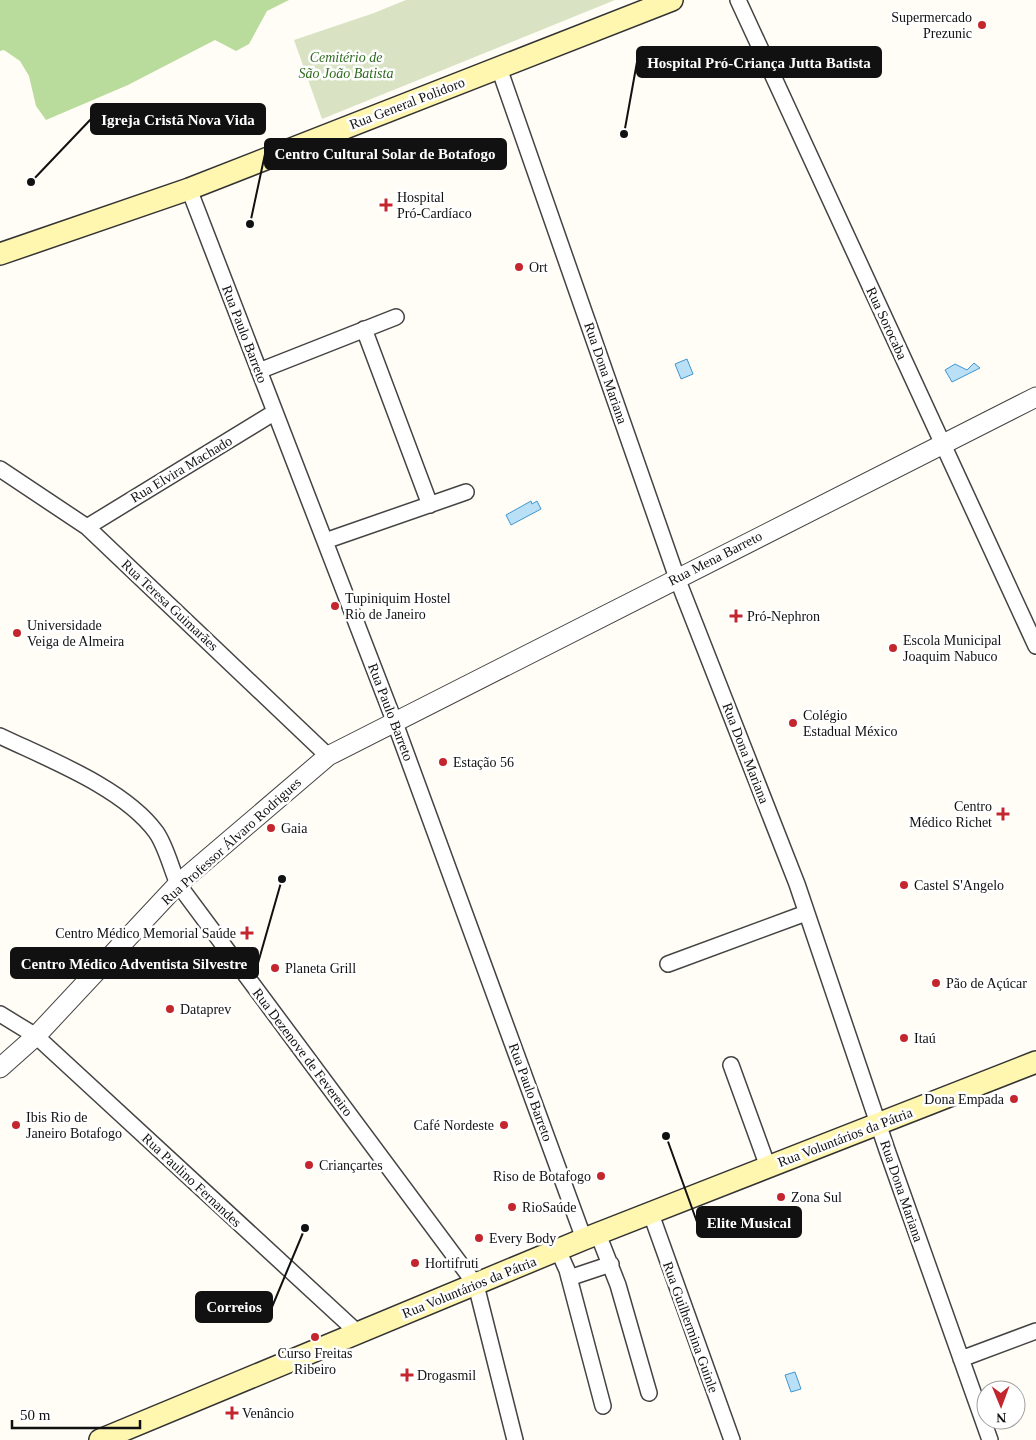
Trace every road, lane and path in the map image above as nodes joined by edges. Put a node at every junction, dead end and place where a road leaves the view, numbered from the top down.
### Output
1 (672, 0) edge
2 (738, 0) edge
3 (499, 68) junction
4 (189, 189) junction
5 (0, 254) edge
6 (396, 317) dead end
7 (364, 329) junction
8 (259, 370) junction
9 (1036, 397) edge
10 (275, 412) junction
11 (943, 443) junction
12 (0, 469) edge
13 (466, 492) dead end
14 (430, 505) junction
15 (87, 527) junction
16 (325, 541) junction
17 (677, 578) junction
18 (1036, 646) edge
19 (395, 723) junction
20 (0, 736) edge
21 (328, 756) junction
22 (178, 884) junction
23 (806, 913) junction
24 (668, 964) dead end
25 (0, 1014) edge
26 (36, 1036) junction
27 (1036, 1062) edge
28 (731, 1065) dead end
29 (0, 1068) edge
30 (878, 1123) junction
31 (768, 1167) junction
32 (650, 1214) junction
33 (591, 1236) junction
34 (558, 1250) junction
35 (611, 1264) junction
36 (569, 1278) junction
37 (476, 1285) junction
38 (1036, 1331) edge
39 (357, 1332) junction
40 (961, 1359) junction
41 (650, 1393) dead end
42 (603, 1406) dead end
43 (100, 1440) edge
44 (515, 1440) edge
45 (732, 1440) edge
46 (990, 1440) edge

1 - 3 main road, Rua General Polidoro
2 - 11 street, Rua Sorocaba
3 - 4 main road, Rua General Polidoro
3 - 17 street, Rua Dona Mariana
4 - 5 main road, Rua General Polidoro
4 - 8 street, Rua Paulo Barreto
6 - 7 street
7 - 8 street
7 - 14 street
8 - 10 street, Rua Paulo Barreto
9 - 11 street, Rua Mena Barreto
10 - 15 street, Rua Elvira Machado
10 - 16 street, Rua Paulo Barreto
11 - 17 street, Rua Mena Barreto
11 - 18 street, Rua Sorocaba
12 - 15 street, Rua Teresa Guimarães
13 - 14 street
14 - 16 street
15 - 21 street, Rua Teresa Guimarães
16 - 19 street, Rua Paulo Barreto
17 - 19 street, Rua Mena Barreto
17 - 23 street, Rua Dona Mariana
19 - 21 street, Rua Professor Álvaro Rodrigues
19 - 33 street, Rua Paulo Barreto
20 - 22 street, Rua Dezenove de Fevereiro
21 - 22 street, Rua Professor Álvaro Rodrigues
22 - 26 street, Rua Professor Álvaro Rodrigues
22 - 37 street, Rua Dezenove de Fevereiro
23 - 24 street
23 - 30 street, Rua Dona Mariana
25 - 26 street, Rua Paulino Fernandes
26 - 29 street, Rua Professor Álvaro Rodrigues
26 - 39 street, Rua Paulino Fernandes
27 - 30 main road, Rua Voluntários da Pátria
28 - 31 street
30 - 31 main road, Rua Voluntários da Pátria
30 - 40 street, Rua Dona Mariana
31 - 32 main road, Rua Voluntários da Pátria
32 - 33 main road, Rua Voluntários da Pátria
32 - 45 street, Rua Guilhermina Guinle
33 - 34 main road, Rua Voluntários da Pátria
33 - 35 street, Rua Paulo Barreto
34 - 36 street
34 - 37 main road, Rua Voluntários da Pátria
35 - 36 street
35 - 41 street, Rua Paulo Barreto
36 - 42 street
37 - 39 main road, Rua Voluntários da Pátria
37 - 44 street, Rua Dezenove de Fevereiro
38 - 40 street
39 - 43 main road, Rua Voluntários da Pátria
40 - 46 street, Rua Dona Mariana

